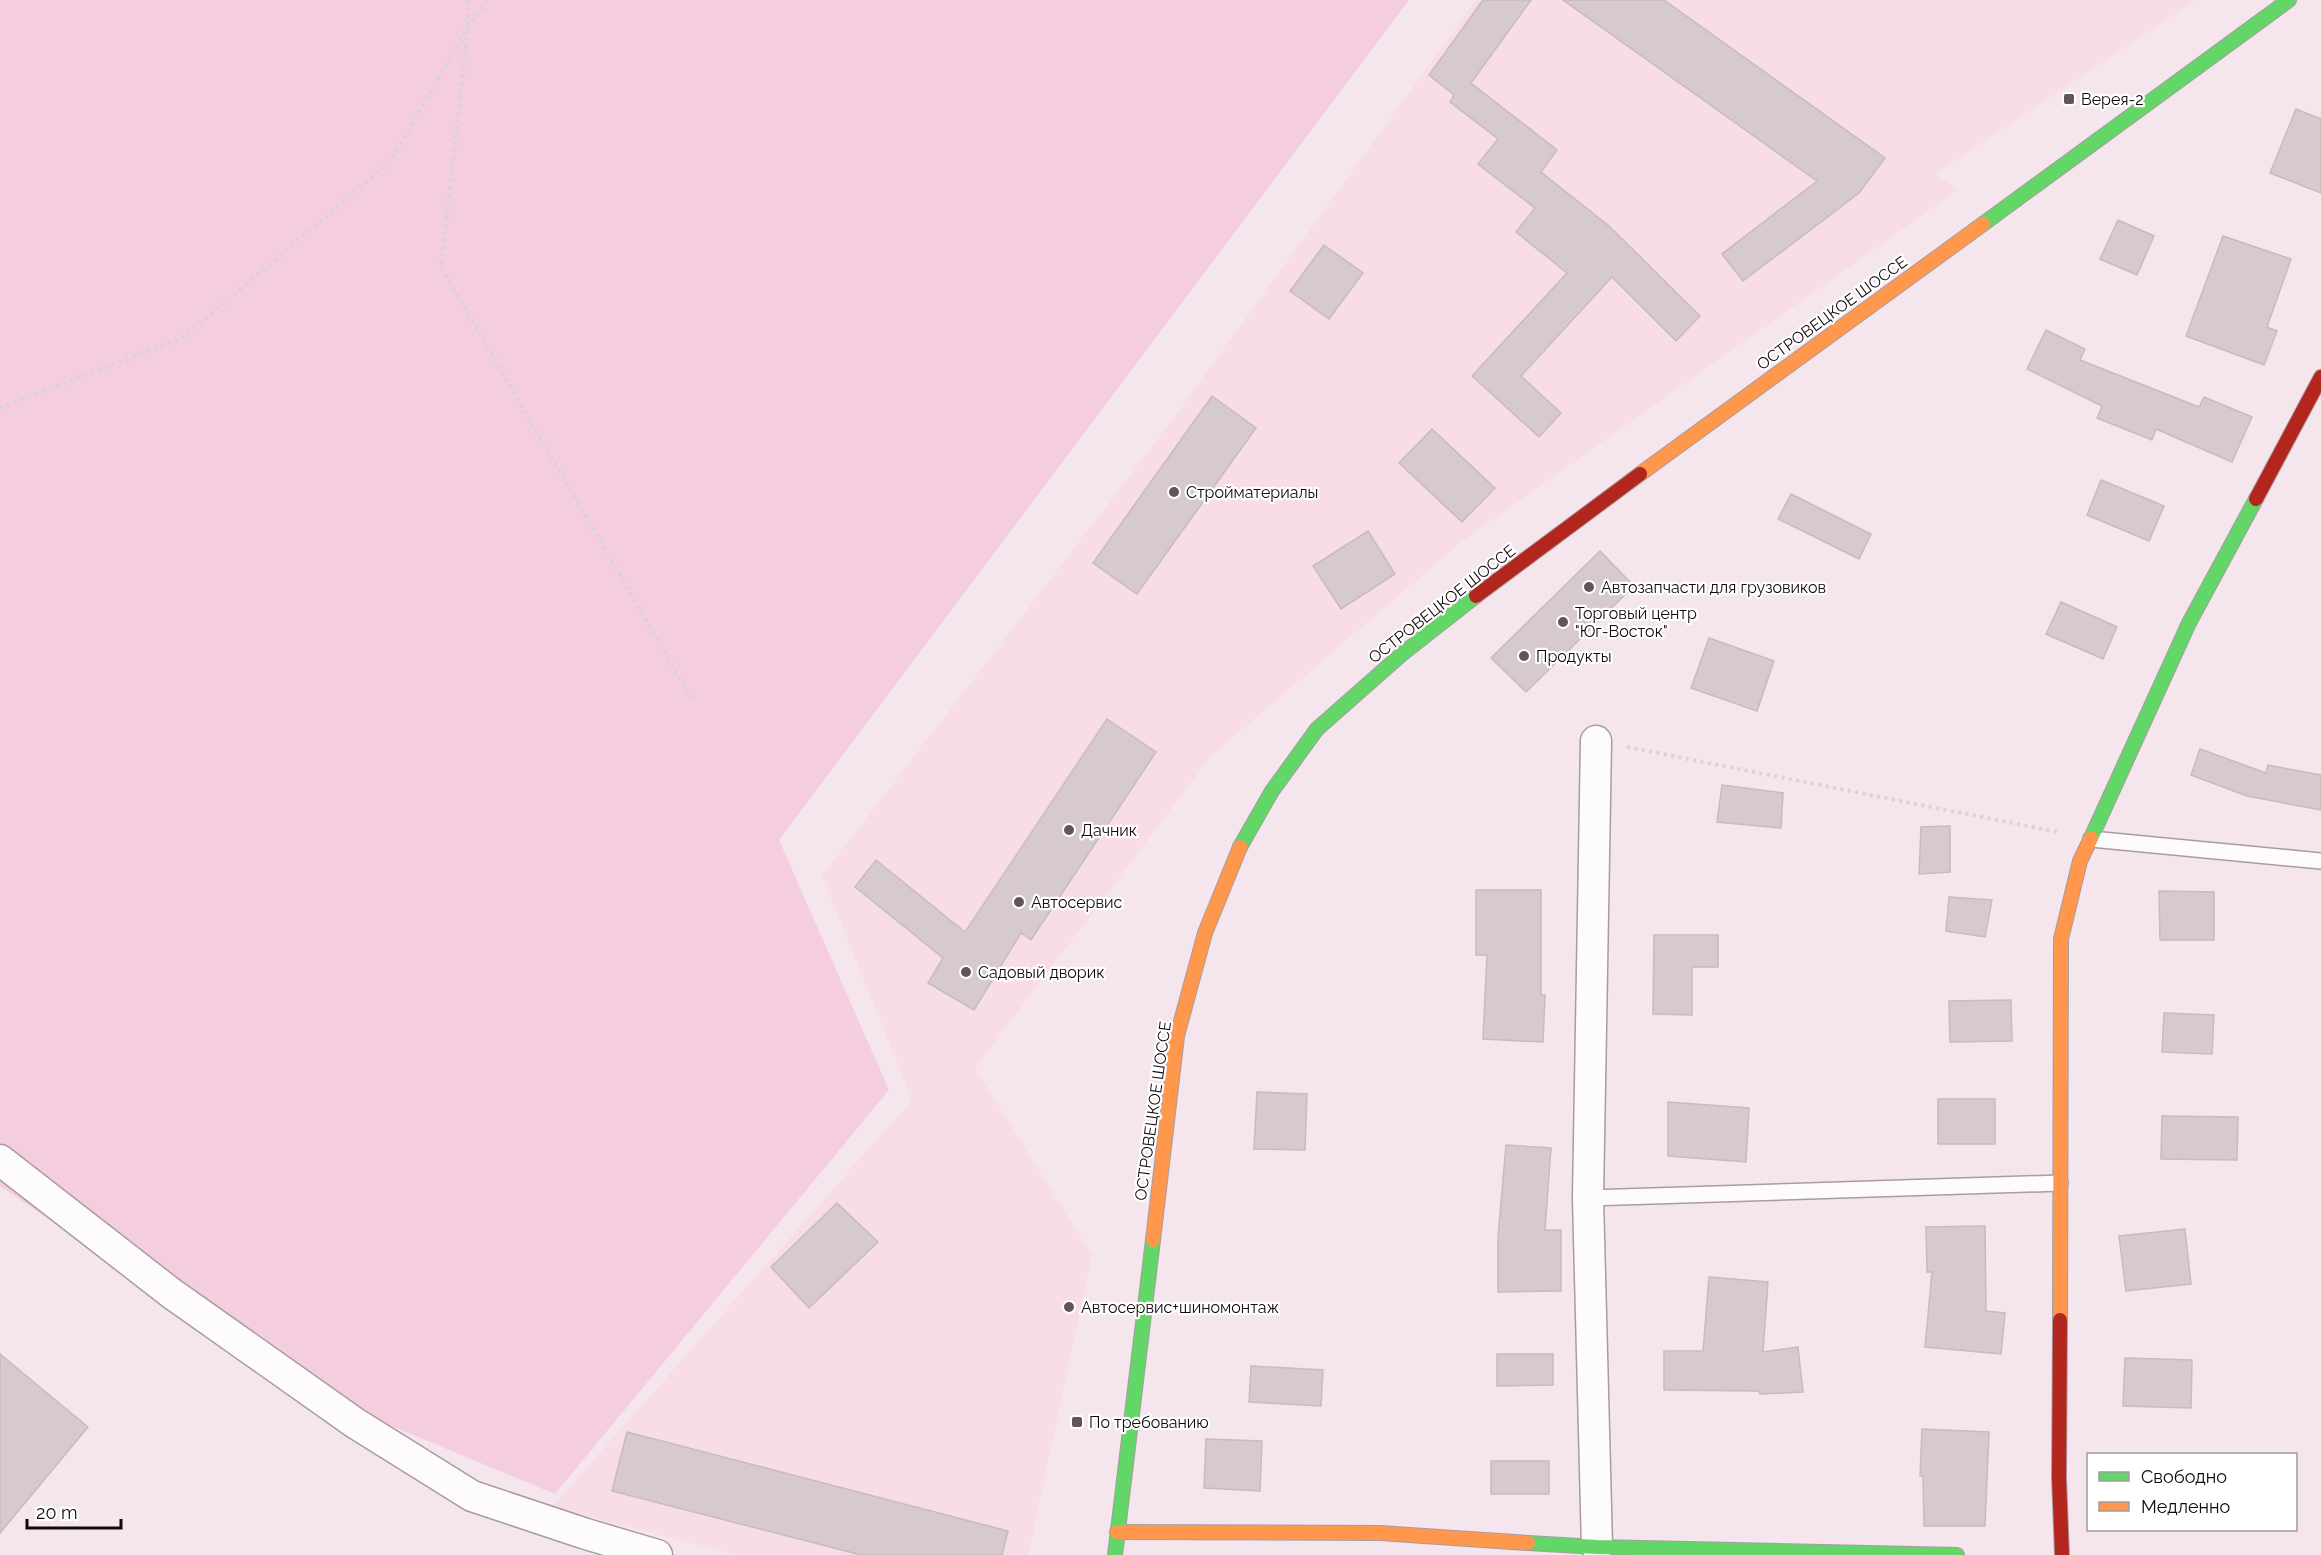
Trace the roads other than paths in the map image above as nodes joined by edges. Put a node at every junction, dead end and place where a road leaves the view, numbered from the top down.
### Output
1 (2289, 0) edge
2 (2321, 376) edge
3 (1596, 741) road end
4 (2091, 839) junction
5 (2321, 861) edge
6 (0, 1160) edge
7 (2061, 1183) junction
8 (1588, 1198) junction
9 (1117, 1532) junction
10 (1597, 1547) junction
11 (657, 1555) edge
12 (1115, 1555) edge
13 (1957, 1555) edge
14 (2062, 1555) edge

1 - 9 street, ОСТРОВЕЦКОЕ ШОССЕ
2 - 4 street
3 - 8 street
4 - 5 lane
4 - 7 street
6 - 11 street
7 - 8 lane
7 - 14 street
8 - 10 street
9 - 10 street
9 - 12 street, ОСТРОВЕЦКОЕ ШОССЕ
10 - 13 street

